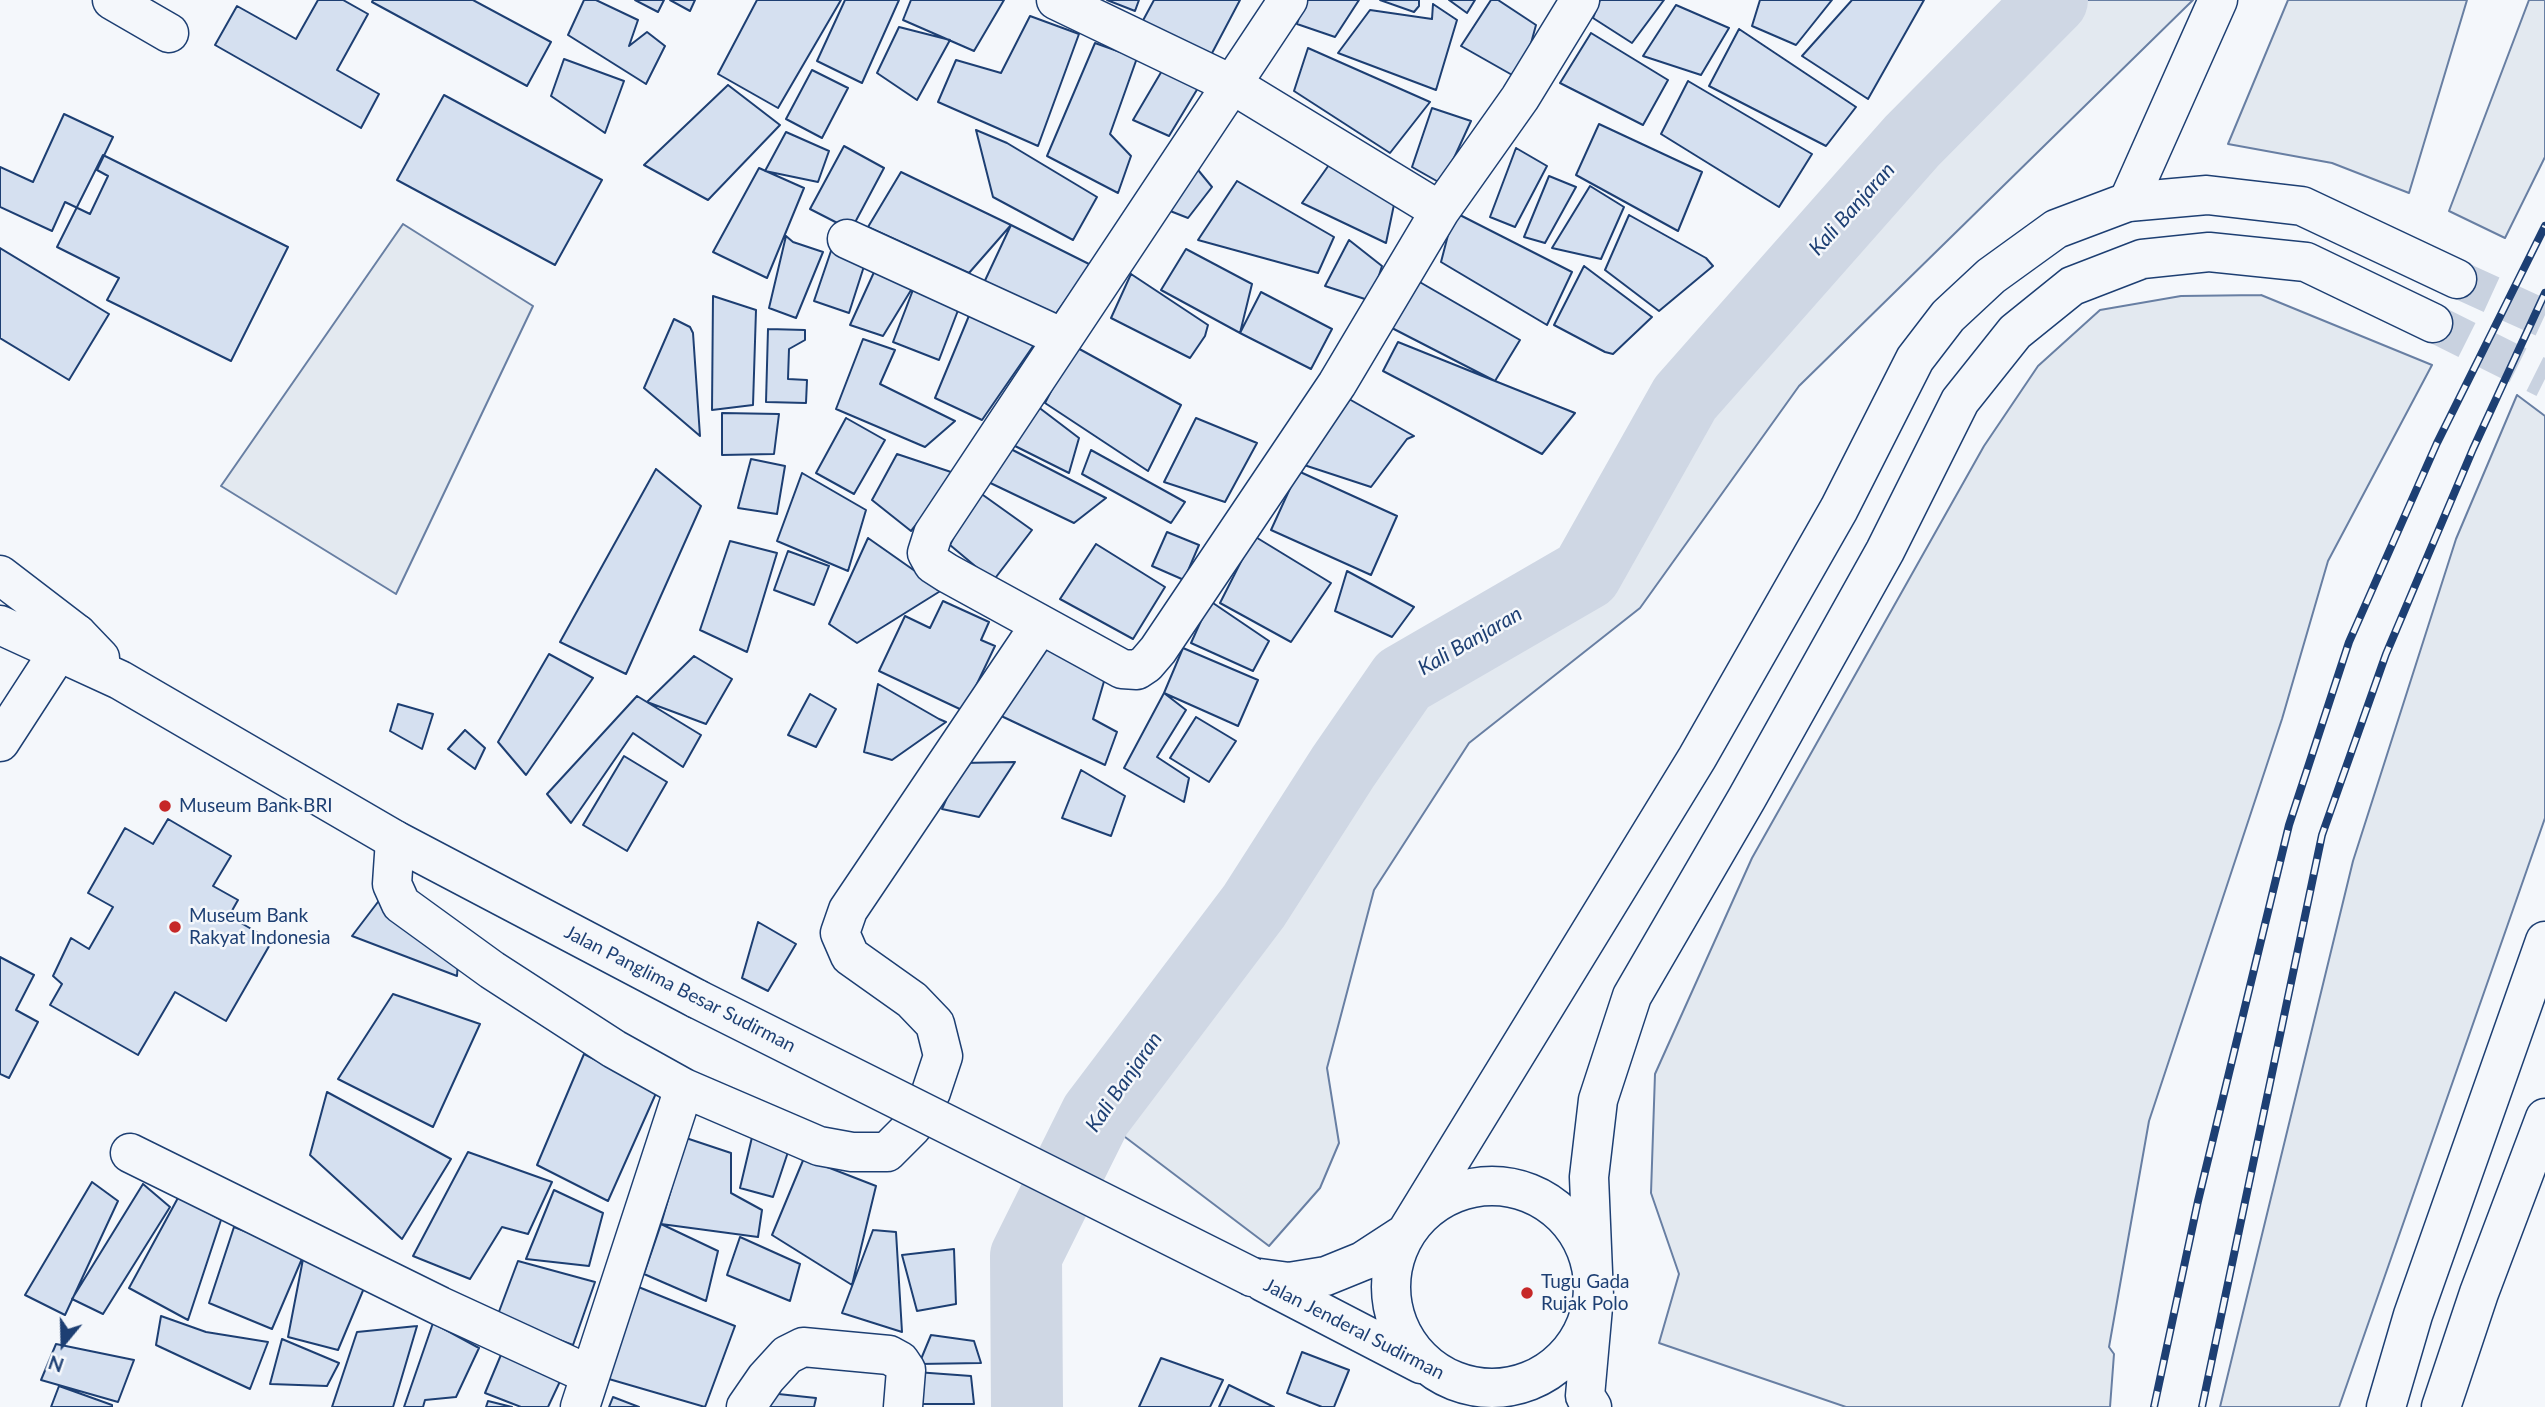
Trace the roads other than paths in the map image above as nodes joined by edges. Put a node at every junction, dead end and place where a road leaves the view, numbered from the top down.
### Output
1 (112, 0) edge
2 (1056, 0) edge
3 (1288, 0) edge
4 (1580, 0) edge
5 (2218, 0) edge
6 (169, 33) dead end
7 (1233, 85) junction
8 (2128, 202) junction
9 (1440, 211) junction
10 (847, 239) dead end
11 (2457, 279) tunnel mouth
12 (2433, 323) tunnel mouth
13 (1063, 338) junction
14 (0, 575) edge
15 (0, 625) edge
16 (1040, 625) junction
17 (68, 643) junction
18 (0, 742) edge
19 (395, 840) junction
20 (2545, 941) edge
21 (684, 1088) junction
22 (2545, 1118) edge
23 (130, 1153) dead end
24 (1406, 1233) junction
25 (1252, 1277) junction
26 (1594, 1296) junction
27 (1455, 1382) junction
28 (585, 1391) edge
29 (746, 1407) edge
30 (903, 1407) edge
31 (1518, 1407) edge
32 (1592, 1407) edge
33 (2386, 1407) edge
34 (2441, 1407) edge

1 - 6 main road
2 - 7 main road
3 - 7 main road
4 - 9 main road
5 - 8 main road
7 - 9 main road
7 - 13 main road
8 - 11 main road
8 - 24 main road
9 - 16 main road
10 - 13 main road
12 - 26 main road
13 - 16 main road
14 - 17 main road, Jalan Panglima Besar Sudirman
15 - 17 main road, Jalan Panglima Besar Sudirman
16 - 21 main road
17 - 18 main road
17 - 19 main road, Jalan Panglima Besar Sudirman
19 - 21 main road
19 - 25 main road, Jalan Panglima Besar Sudirman, bridge
20 - 33 main road
21 - 28 main road
22 - 34 main road
23 - 28 main road
24 - 25 main road
24 - 26 main road
24 - 27 main road
25 - 27 main road, Jalan Jenderal Sudirman
26 - 27 main road
26 - 32 main road
27 - 31 main road
29 - 30 main road

